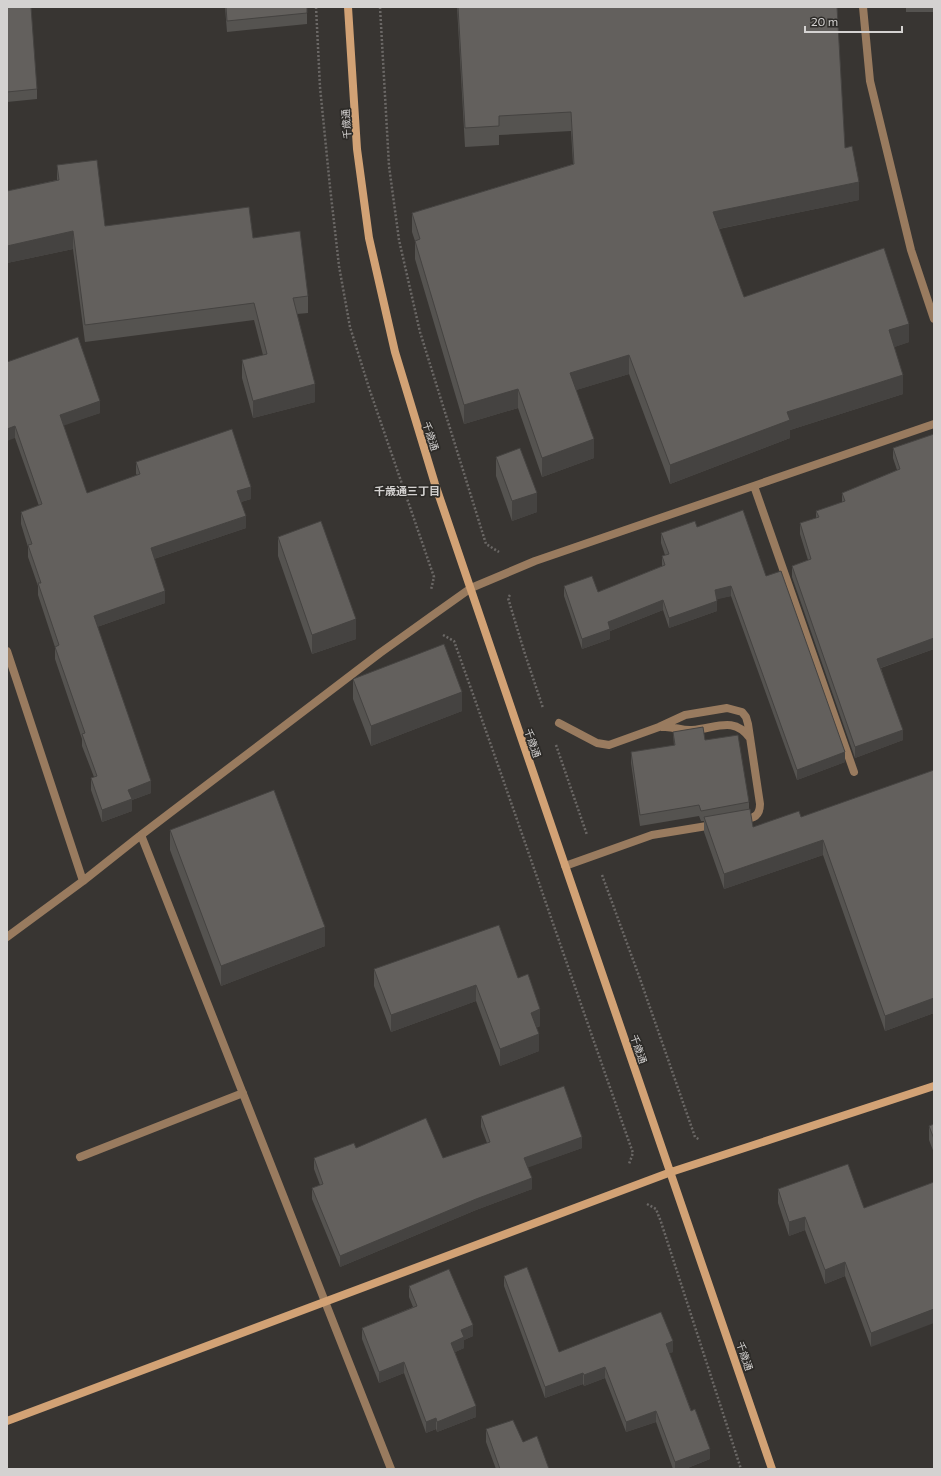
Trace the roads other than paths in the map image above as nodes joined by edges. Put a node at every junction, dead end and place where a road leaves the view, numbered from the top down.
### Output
1 (348, 7) edge
2 (863, 7) edge
3 (934, 319) edge
4 (934, 424) edge
5 (754, 486) junction
6 (471, 588) junction
7 (7, 651) edge
8 (559, 723) dead end
9 (659, 727) junction
10 (750, 739) junction
11 (854, 772) dead end
12 (141, 835) junction
13 (565, 866) junction
14 (83, 881) junction
15 (7, 937) edge
16 (934, 1086) edge
17 (242, 1093) junction
18 (80, 1157) dead end
19 (671, 1172) junction
20 (325, 1301) junction
21 (7, 1421) edge
22 (391, 1469) edge
23 (772, 1469) edge

1 - 6 street, 千歳通
2 - 3 street
4 - 5 street
5 - 6 street
5 - 11 street
6 - 12 street
6 - 13 street, 千歳通
7 - 14 street
8 - 9 street
9 - 10 street
9 - 10 street
10 - 13 street
12 - 14 street
12 - 17 street
13 - 19 street, 千歳通
14 - 15 street
16 - 19 street
17 - 18 street
17 - 20 street
19 - 20 street
19 - 23 street, 千歳通
20 - 21 street
20 - 22 street

